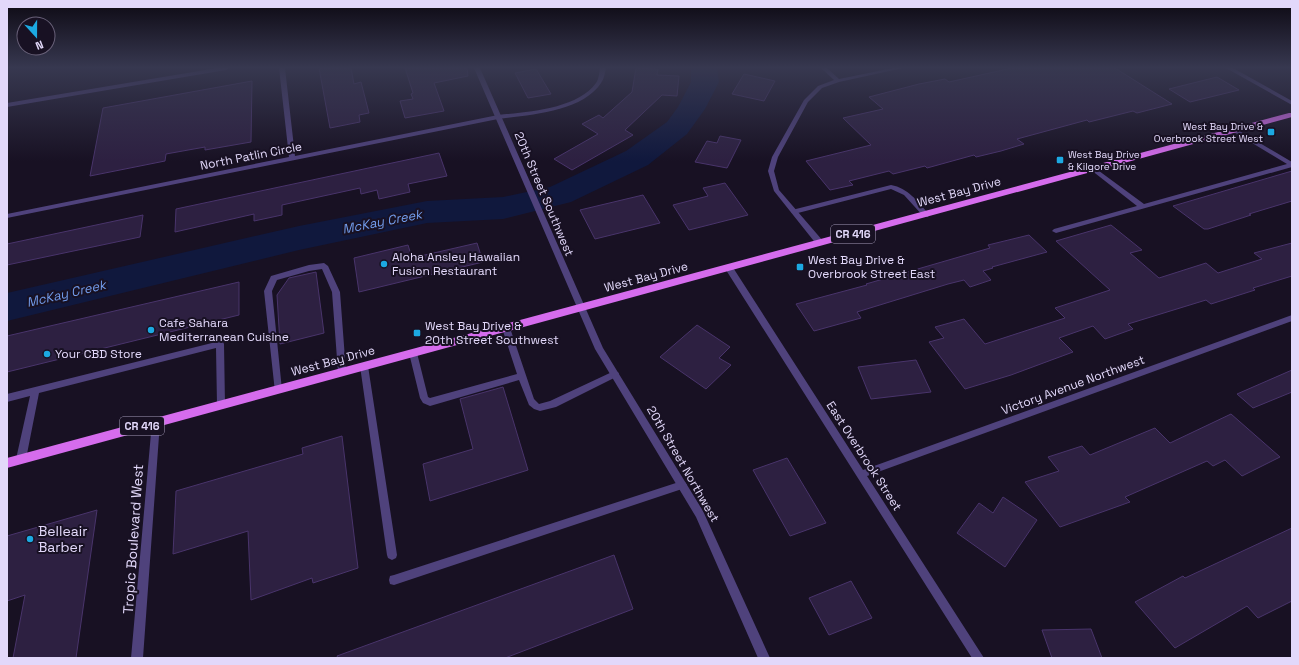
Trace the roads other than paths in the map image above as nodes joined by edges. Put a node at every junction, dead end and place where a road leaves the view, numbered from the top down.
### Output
1 (42, 99) edge
2 (285, 99) edge
3 (490, 99) edge
4 (579, 99) edge
5 (808, 99) edge
6 (7, 105) edge
7 (1292, 116) edge
8 (498, 117) junction
9 (1236, 131) junction
10 (292, 159) junction
11 (1093, 169) junction
12 (1143, 207) junction
13 (794, 212) junction
14 (926, 215) junction
15 (7, 216) edge
16 (1056, 231) dead end
17 (820, 243) junction
18 (729, 268) junction
19 (582, 308) junction
20 (1292, 318) edge
21 (506, 328) junction
22 (414, 353) junction
23 (364, 366) junction
24 (342, 372) junction
25 (615, 374) junction
26 (521, 376) junction
27 (278, 390) junction
28 (35, 391) junction
29 (7, 398) edge
30 (221, 405) junction
31 (156, 422) junction
32 (21, 459) junction
33 (7, 463) edge
34 (862, 474) junction
35 (682, 485) junction
36 (392, 555) dead end
37 (394, 580) dead end
38 (137, 658) edge
39 (764, 658) edge
40 (978, 658) edge

1 - 6 street
2 - 10 street
3 - 8 street, 20th Street Southwest
4 - 8 street, North Patlin Circle
5 - 13 street
7 - 9 main road, West Bay Drive / CR 416
8 - 10 street, North Patlin Circle
8 - 19 street, 20th Street Southwest
9 - 11 main road, West Bay Drive / CR 416
9 - 12 street
10 - 15 street, North Patlin Circle
11 - 12 street
11 - 14 main road, West Bay Drive / CR 416
12 - 16 street
13 - 14 street
13 - 17 street
14 - 17 main road, West Bay Drive / CR 416
17 - 18 main road, West Bay Drive / CR 416
18 - 19 main road, West Bay Drive / CR 416
18 - 34 street, East Overbrook Street
19 - 21 main road, West Bay Drive / CR 416
19 - 25 street, 20th Street Northwest
20 - 34 street, Victory Avenue Northwest
21 - 22 main road, West Bay Drive / CR 416
21 - 26 street
22 - 23 main road, West Bay Drive / CR 416
22 - 26 street
23 - 24 main road, West Bay Drive / CR 416
23 - 36 street
24 - 27 main road, West Bay Drive / CR 416
24 - 27 street
25 - 26 street
25 - 35 street, 20th Street Northwest
27 - 30 main road, West Bay Drive / CR 416
28 - 29 street
28 - 30 street
28 - 32 street
30 - 31 main road, West Bay Drive / CR 416
31 - 32 main road, West Bay Drive / CR 416
31 - 38 street, Tropic Boulevard West
32 - 33 main road, West Bay Drive / CR 416
34 - 40 street, East Overbrook Street
35 - 37 street
35 - 39 street, 20th Street Northwest

